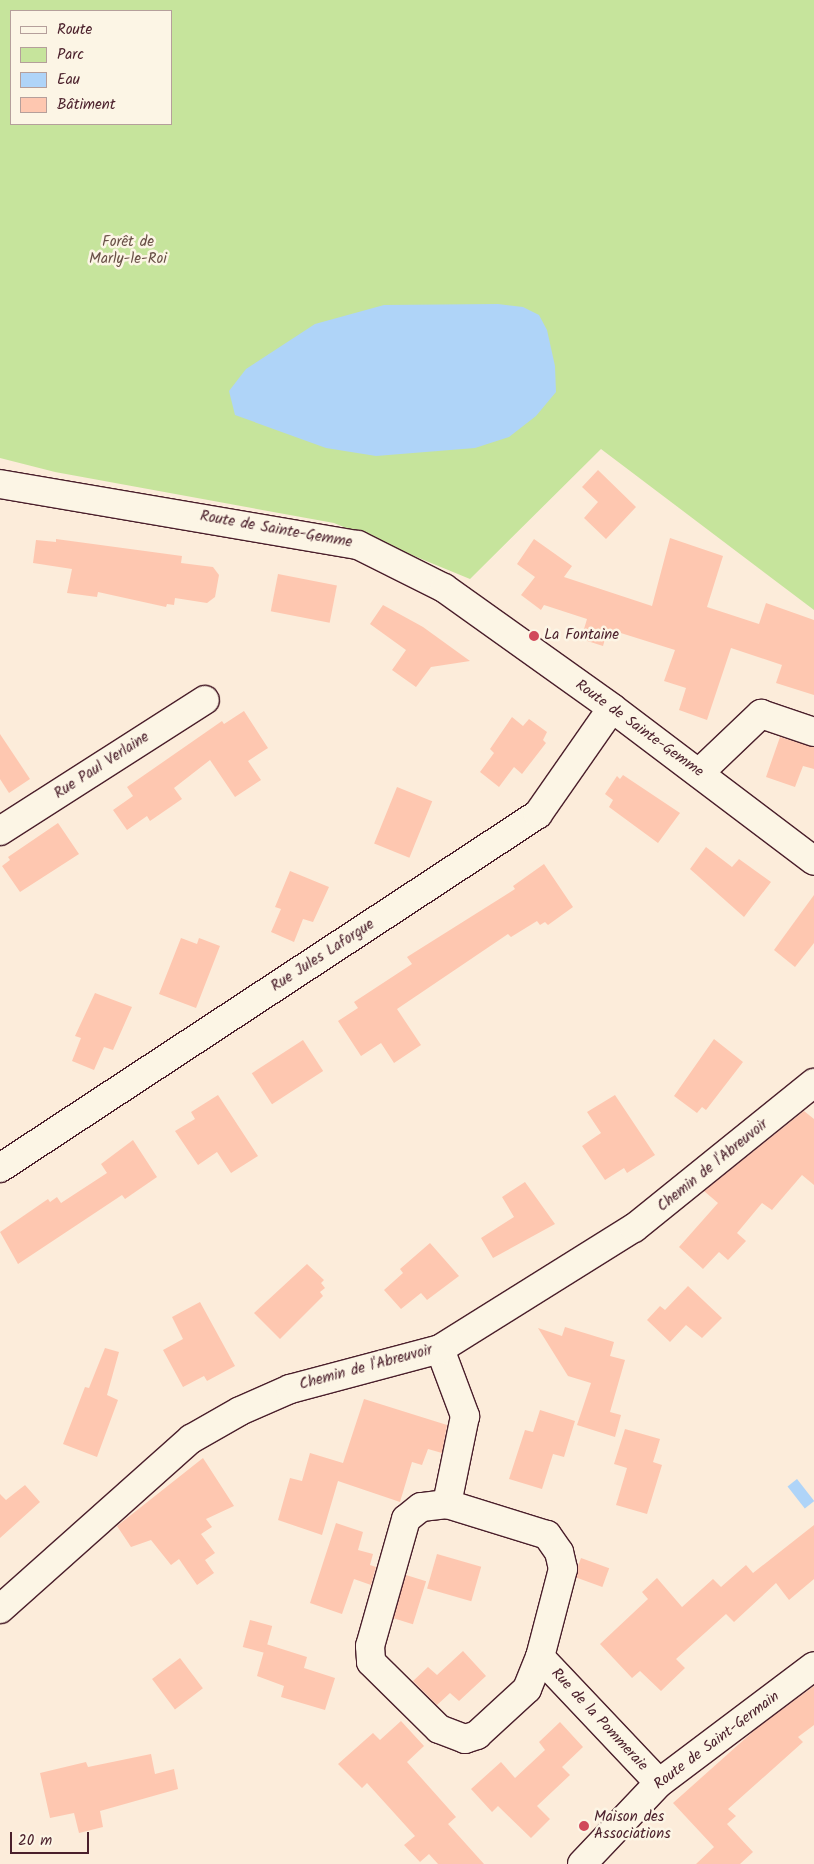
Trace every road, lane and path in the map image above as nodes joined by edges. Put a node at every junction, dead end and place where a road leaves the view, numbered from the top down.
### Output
1 (0, 484) edge
2 (205, 700) dead end
3 (612, 708) junction
4 (814, 732) edge
5 (699, 773) junction
6 (0, 831) edge
7 (814, 861) edge
8 (814, 1083) edge
9 (0, 1168) edge
10 (440, 1348) junction
11 (447, 1504) junction
12 (0, 1609) edge
13 (540, 1658) junction
14 (814, 1666) edge
15 (659, 1782) junction
16 (582, 1864) edge

1 - 3 street, Route de Sainte-Gemme
2 - 6 street, Rue Paul Verlaine
3 - 5 street, Route de Sainte-Gemme
3 - 9 street, Rue Jules Laforgue
4 - 5 street
5 - 7 street, Route de Sainte-Gemme
8 - 10 street, Chemin de l'Abreuvoir
10 - 11 street
10 - 12 street, Chemin de l'Abreuvoir
11 - 13 street, Rue de la Pommeraie
11 - 13 street, Rue de la Pommeraie
13 - 15 street, Rue de la Pommeraie
14 - 15 street, Route de Saint-Germain
15 - 16 street, Route de Saint-Germain

